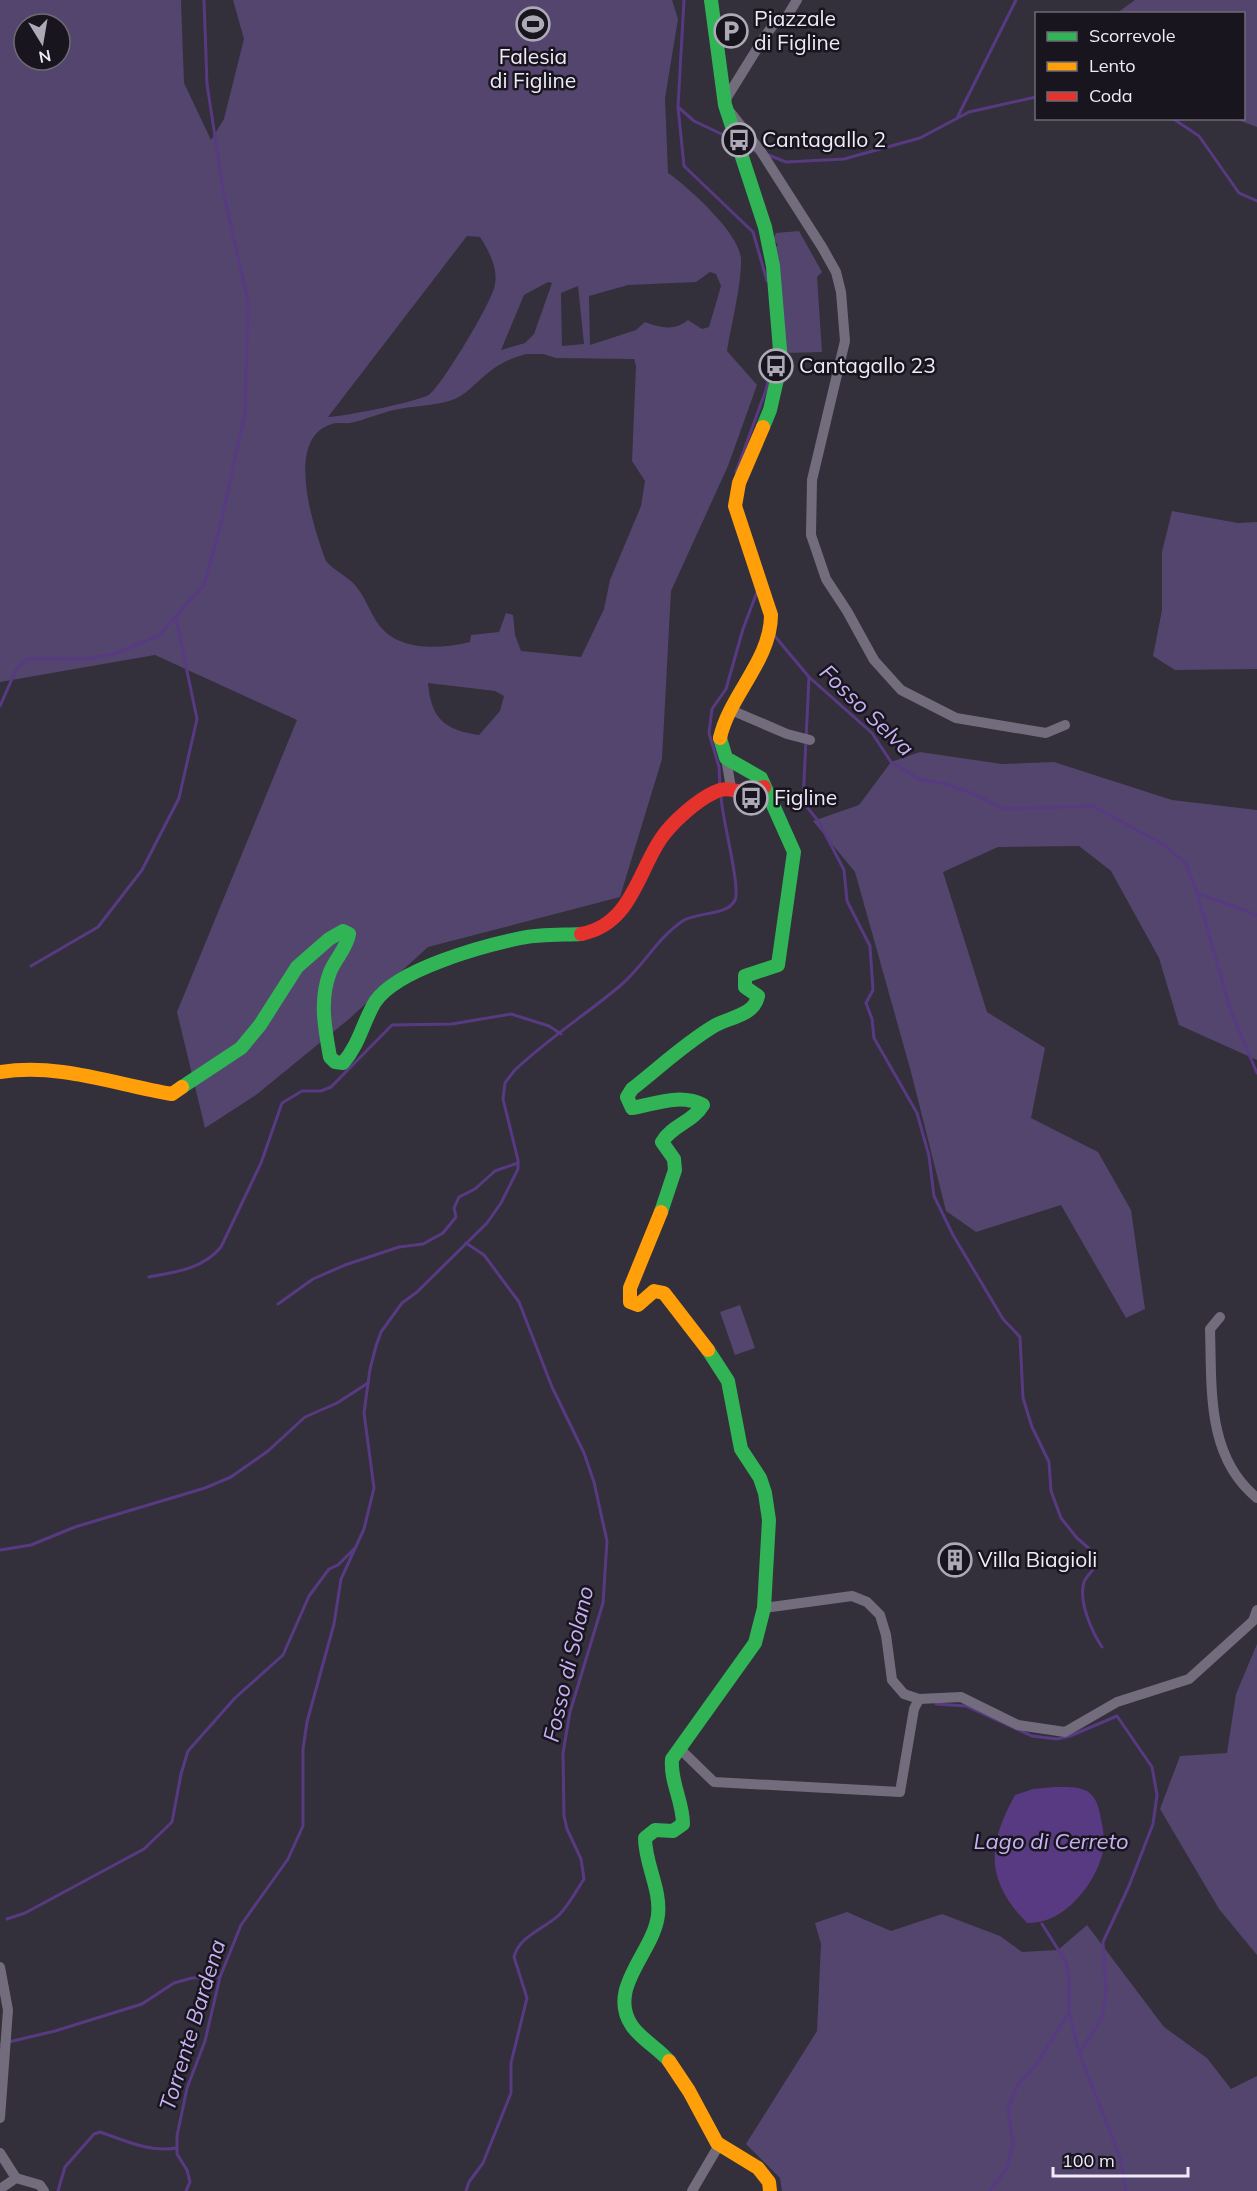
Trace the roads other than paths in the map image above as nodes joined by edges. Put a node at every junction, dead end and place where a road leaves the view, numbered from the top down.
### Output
1 (711, 0) edge
2 (796, 0) edge
3 (724, 104) junction
4 (731, 710) junction
5 (1065, 725) dead end
6 (805, 738) dead end
7 (726, 758) junction
8 (764, 787) junction
9 (724, 790) junction
10 (0, 1071) edge
11 (1220, 1317) dead end
12 (1257, 1498) edge
13 (764, 1608) junction
14 (1257, 1610) edge
15 (920, 1699) junction
16 (679, 1748) junction
17 (0, 1967) edge
18 (0, 2118) edge
19 (718, 2145) junction
20 (0, 2153) edge
21 (16, 2178) junction
22 (0, 2189) edge
23 (44, 2191) edge
24 (692, 2191) edge
25 (770, 2191) edge

1 - 3 street
2 - 3 street
3 - 4 street
3 - 5 street
4 - 6 street
4 - 7 street
7 - 8 street
7 - 9 street
8 - 9 street
8 - 13 street
9 - 10 street
11 - 12 street
13 - 15 street
13 - 16 street
14 - 15 street
15 - 16 street
16 - 19 street
17 - 18 street
19 - 24 street
19 - 25 street
20 - 21 street
21 - 22 street
21 - 23 street

